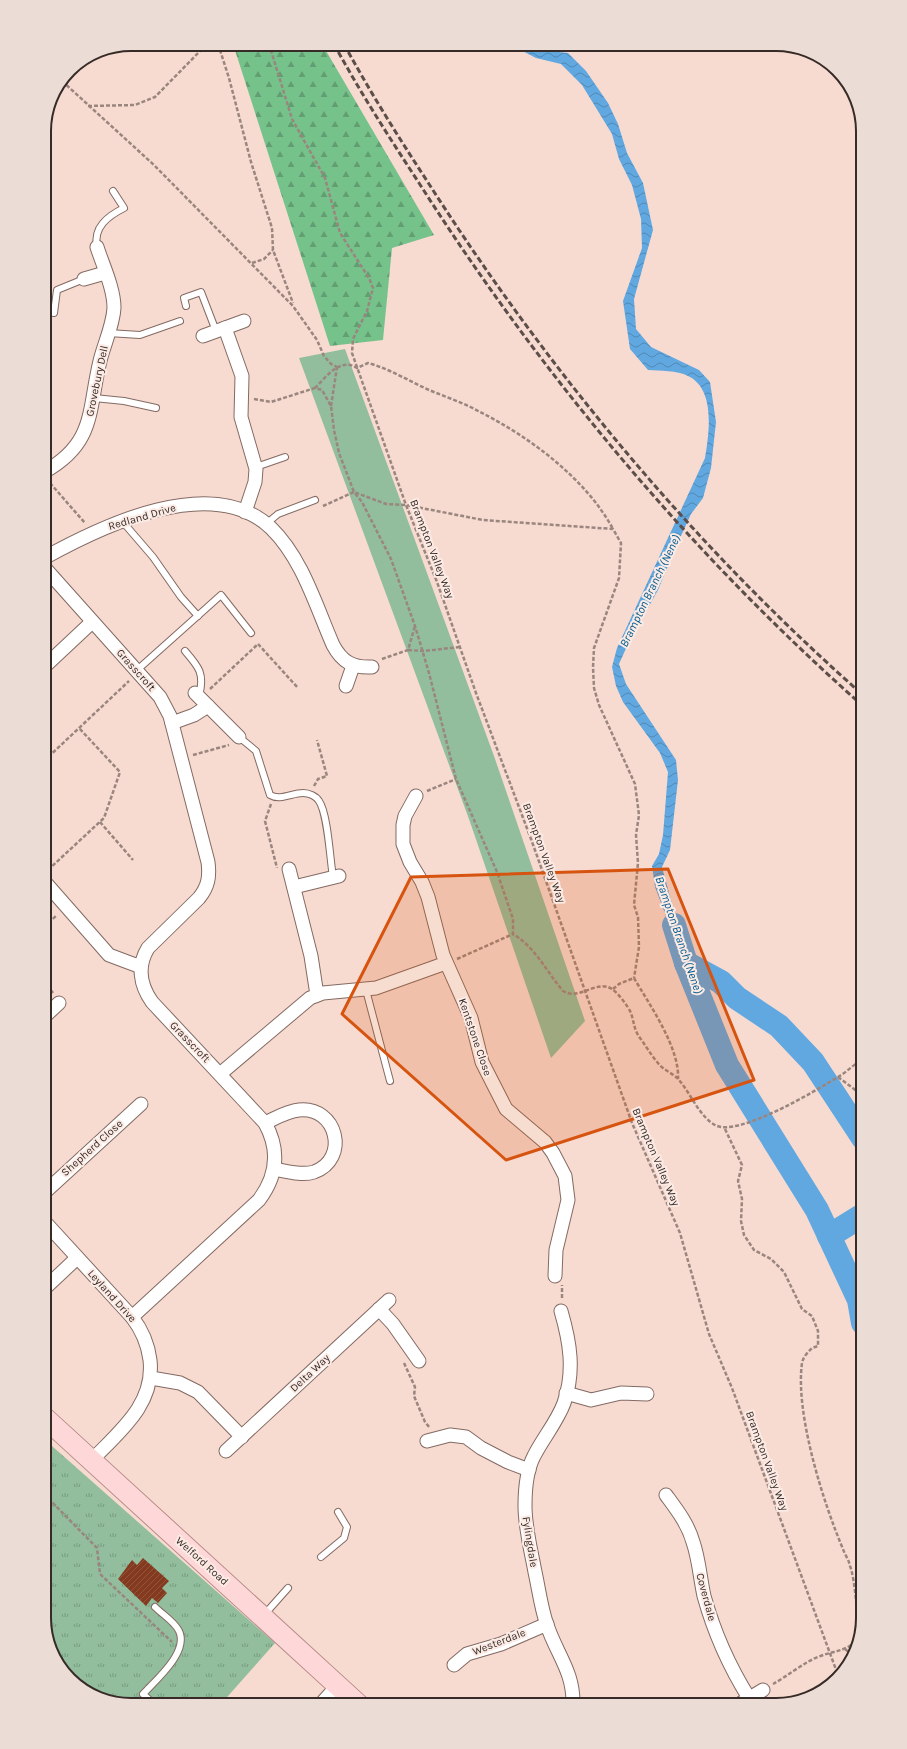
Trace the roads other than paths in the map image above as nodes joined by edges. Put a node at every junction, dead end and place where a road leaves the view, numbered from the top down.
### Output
1 (113, 191) dead end
2 (97, 247) joint
3 (105, 273) junction
4 (84, 279) joint
5 (186, 306) dead end
6 (51, 313) edge
7 (180, 321) dead end
8 (244, 321) dead end
9 (108, 332) junction
10 (214, 332) junction
11 (94, 398) junction
12 (156, 408) dead end
13 (285, 457) dead end
14 (256, 467) junction
15 (51, 473) edge
16 (315, 500) dead end
17 (246, 512) junction
18 (122, 521) junction
19 (266, 524) junction
20 (51, 554) edge
21 (51, 575) edge
22 (198, 616) junction
23 (92, 622) junction
24 (251, 633) road end
25 (185, 651) dead end
26 (51, 660) edge
27 (353, 666) junction
28 (372, 667) road end
29 (137, 672) junction
30 (346, 686) dead end
31 (200, 699) junction
32 (172, 723) junction
33 (240, 737) joint
34 (416, 796) road end
35 (289, 869) road end
36 (336, 876) joint
37 (294, 886) junction
38 (51, 889) edge
39 (446, 963) junction
40 (141, 967) junction
41 (366, 990) junction
42 (317, 995) junction
43 (59, 1003) dead end
44 (51, 1010) edge
45 (220, 1074) junction
46 (390, 1081) dead end
47 (141, 1104) dead end
48 (265, 1123) junction
49 (274, 1169) junction
50 (51, 1187) edge
51 (51, 1229) edge
52 (78, 1258) junction
53 (555, 1276) road end
54 (51, 1283) edge
55 (389, 1300) dead end
56 (379, 1309) junction
57 (561, 1311) road end
58 (132, 1317) junction
59 (419, 1361) dead end
60 (151, 1378) junction
61 (566, 1394) junction
62 (647, 1394) dead end
63 (51, 1423) edge
64 (242, 1437) junction
65 (432, 1439) road end
66 (226, 1451) dead end
67 (92, 1460) junction
68 (529, 1470) junction
69 (666, 1495) dead end
70 (338, 1512) dead end
71 (321, 1557) dead end
72 (288, 1588) dead end
73 (155, 1607) dead end
74 (263, 1616) junction
75 (547, 1624) junction
76 (454, 1665) dead end
77 (338, 1685) junction
78 (764, 1690) road end
79 (147, 1698) edge
80 (326, 1698) edge
81 (351, 1698) edge
82 (573, 1698) edge
83 (742, 1698) edge
84 (751, 1698) edge

1 - 2 lane
2 - 3 street, Grovebury Dell
3 - 4 street
3 - 9 street, Grovebury Dell
4 - 6 lane
5 - 10 lane
7 - 9 lane
8 - 10 street
9 - 11 street, Grovebury Dell
10 - 14 street
11 - 12 lane
11 - 15 street, Grovebury Dell
13 - 14 lane
14 - 17 street
16 - 19 lane
17 - 18 street, Redland Drive
17 - 19 street, Redland Drive
18 - 20 street, Redland Drive
18 - 22 lane
19 - 27 street, Redland Drive
21 - 23 street, Grasscroft
22 - 24 lane
22 - 29 lane
23 - 26 street
23 - 29 street, Grasscroft
25 - 31 lane
27 - 28 street
27 - 30 street
29 - 32 street, Grasscroft
31 - 32 street
31 - 33 street
32 - 40 street, Grasscroft
33 - 36 lane
34 - 39 street, Kentstone Close
35 - 37 street
36 - 37 street
37 - 42 street
38 - 40 street
39 - 41 street
39 - 53 street, Kentstone Close
40 - 45 street, Grasscroft
41 - 42 street
41 - 46 lane
42 - 45 street
43 - 44 street
45 - 48 street, Grasscroft
47 - 50 street, Shepherd Close
48 - 49 street, Grasscroft
48 - 49 street
49 - 58 street, Grasscroft
51 - 52 street, Leyland Drive
52 - 54 street
52 - 58 street, Leyland Drive
55 - 56 street, Delta Way
56 - 59 street
56 - 64 street, Delta Way
57 - 61 street, Fylingdale
58 - 60 street, Leyland Drive
60 - 64 street
60 - 67 street, Leyland Drive
61 - 62 street
61 - 68 street, Fylingdale
63 - 67 main road, Welford Road
64 - 66 street, Delta Way
65 - 68 street
67 - 74 main road, Welford Road
68 - 75 street, Fylingdale
69 - 83 street, Coverdale
70 - 71 lane
72 - 74 lane
73 - 79 lane
74 - 77 main road, Welford Road
75 - 76 street, Westerdale
75 - 82 street, Fylingdale
77 - 80 street
77 - 81 main road, Welford Road
78 - 84 street, Coverdale

